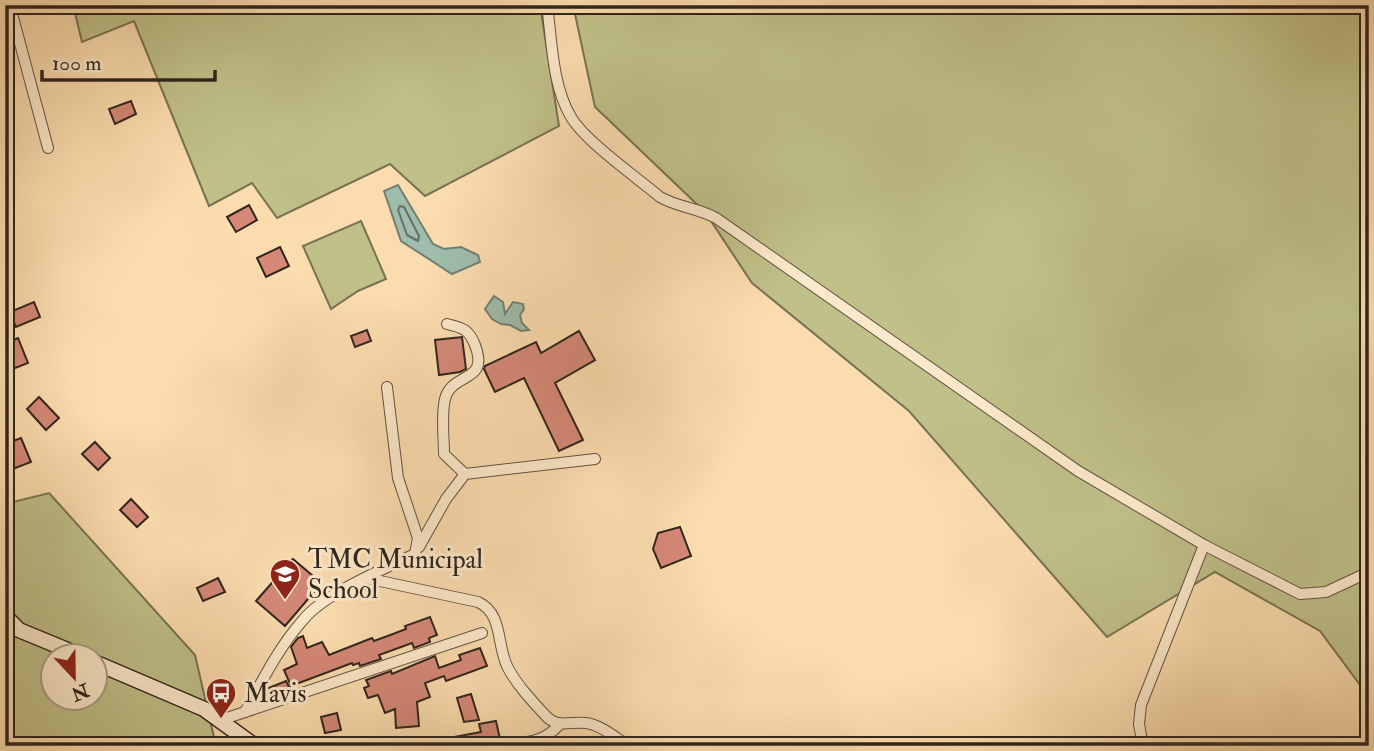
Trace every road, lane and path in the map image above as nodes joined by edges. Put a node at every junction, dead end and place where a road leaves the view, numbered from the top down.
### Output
1 (547, 5) edge
2 (11, 6) edge
3 (5, 9) edge
4 (48, 148) dead end
5 (447, 324) dead end
6 (387, 387) dead end
7 (595, 459) dead end
8 (466, 474) junction
9 (1204, 545) junction
10 (415, 554) junction
11 (1369, 572) edge
12 (366, 578) junction
13 (5, 616) edge
14 (482, 633) dead end
15 (48, 642) edge
16 (108, 668) edge
17 (244, 712) junction
18 (221, 720) junction
19 (560, 724) junction
20 (531, 744) edge
21 (256, 746) edge
22 (506, 746) edge
23 (629, 746) edge
24 (1143, 746) edge

1 - 9 street
2 - 3 street
2 - 4 street
5 - 8 street
6 - 10 street
7 - 8 street
8 - 10 street
9 - 11 street
9 - 24 street
10 - 12 street
12 - 17 street
12 - 19 street
13 - 15 street
14 - 17 street
16 - 18 street
17 - 18 street
18 - 21 street
19 - 20 street
19 - 23 street
20 - 22 street

